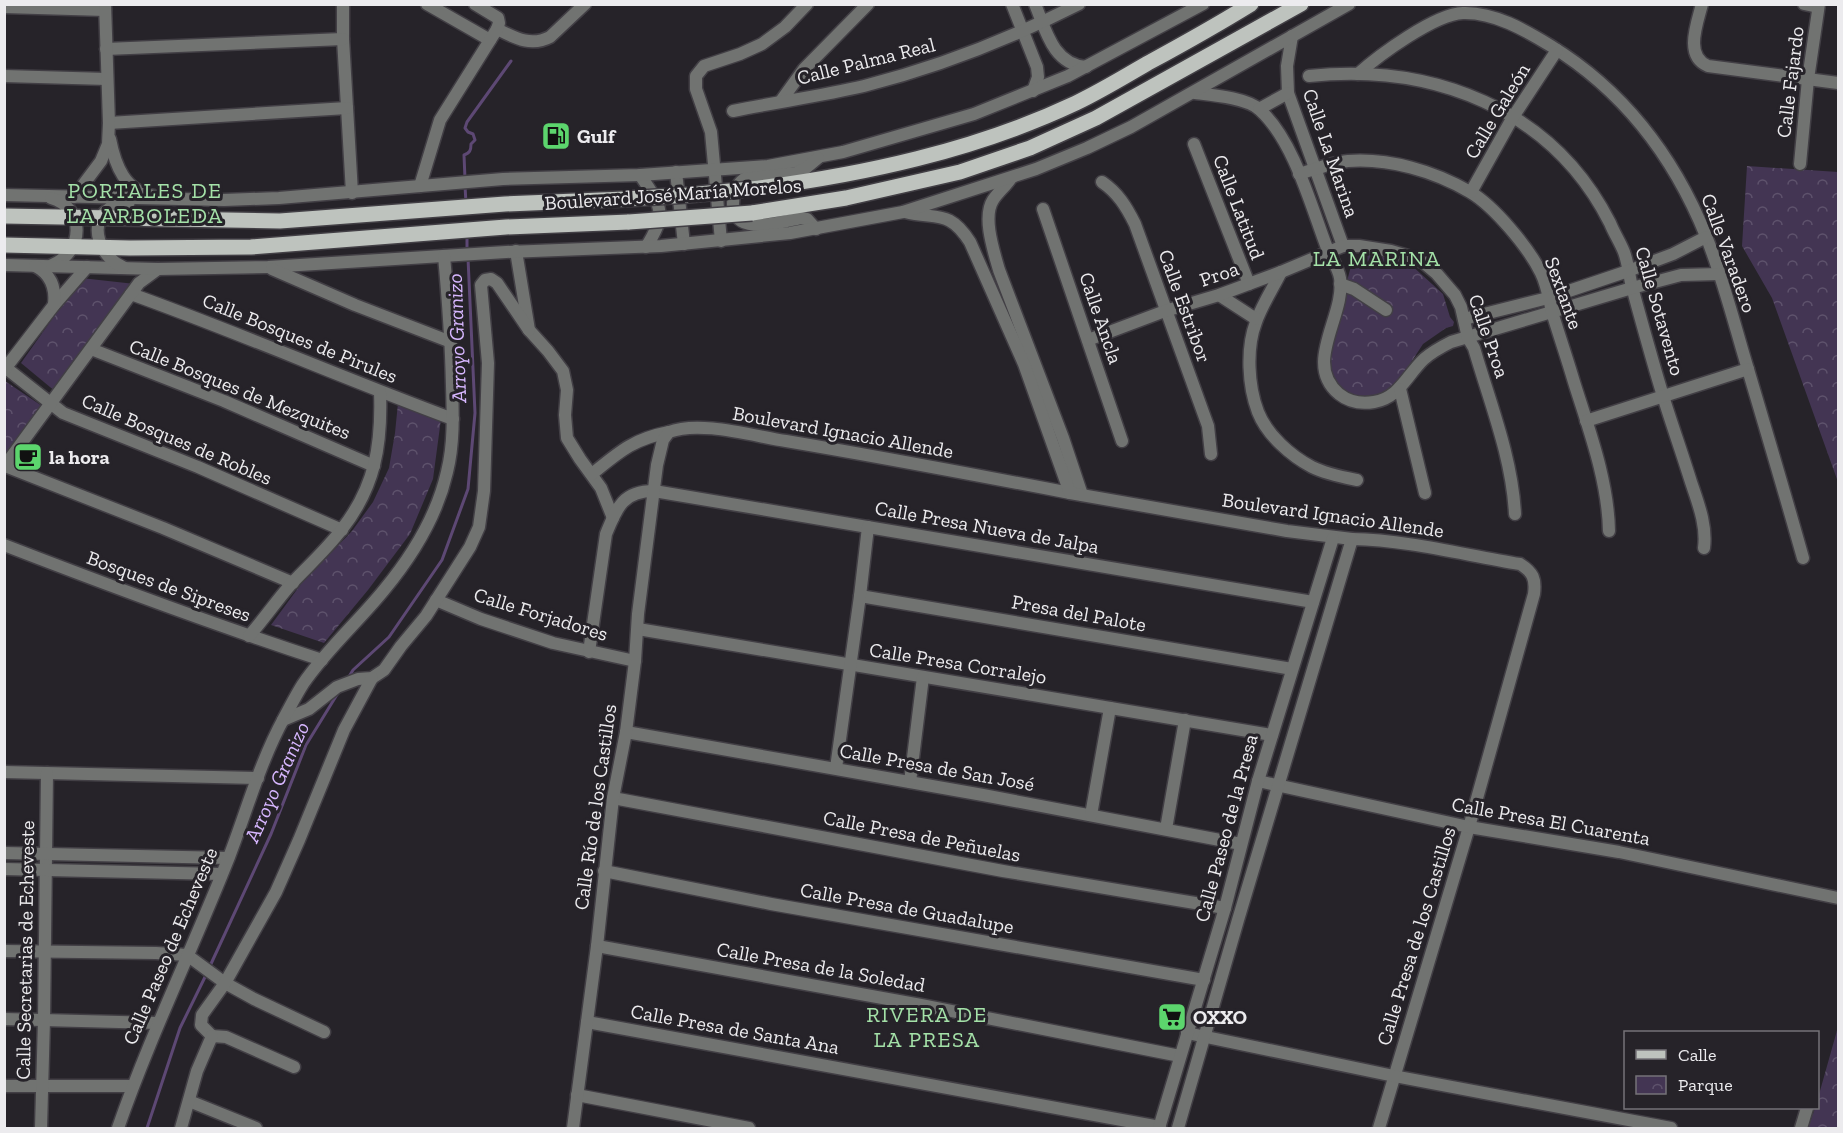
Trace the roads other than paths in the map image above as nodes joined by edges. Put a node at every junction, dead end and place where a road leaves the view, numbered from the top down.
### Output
1 (343, 4) edge
2 (427, 4) edge
3 (475, 4) edge
4 (585, 4) edge
5 (807, 4) edge
6 (868, 4) edge
7 (1012, 4) edge
8 (1035, 4) edge
9 (1079, 4) edge
10 (1203, 4) edge
11 (1238, 4) edge
12 (1251, 4) edge
13 (1301, 4) edge
14 (1349, 4) edge
15 (1702, 4) edge
16 (1804, 4) edge
17 (1818, 6) edge
18 (4, 7) edge
19 (105, 7) edge
20 (1043, 22) junction
21 (1218, 24) junction
22 (1023, 31) junction
23 (493, 35) junction
24 (1292, 36) junction
25 (343, 39) junction
26 (106, 49) junction
27 (1557, 50) junction
28 (1086, 67) junction
29 (1358, 74) junction
30 (4, 76) edge
31 (1309, 76) dead end
32 (1808, 78) junction
33 (107, 79) junction
34 (1839, 83) edge
35 (1033, 91) junction
36 (1195, 93) junction
37 (1288, 93) junction
38 (781, 101) junction
39 (347, 108) junction
40 (1259, 109) junction
41 (733, 111) dead end
42 (1513, 117) junction
43 (109, 129) junction
44 (1194, 144) dead end
45 (818, 157) junction
46 (1800, 164) dead end
47 (1315, 169) junction
48 (715, 171) junction
49 (676, 172) junction
50 (1299, 174) junction
51 (640, 175) junction
52 (1012, 177) junction
53 (1102, 182) dead end
54 (420, 186) junction
55 (1471, 192) junction
56 (352, 193) junction
57 (4, 195) edge
58 (48, 197) junction
59 (74, 197) junction
60 (140, 198) junction
61 (170, 198) junction
62 (1043, 209) dead end
63 (903, 212) junction
64 (4, 216) edge
65 (74, 218) junction
66 (102, 218) junction
67 (816, 229) junction
68 (1706, 237) junction
69 (721, 241) junction
70 (684, 244) junction
71 (4, 245) edge
72 (74, 246) junction
73 (1343, 246) junction
74 (101, 247) junction
75 (646, 247) junction
76 (511, 251) junction
77 (1329, 253) junction
78 (1673, 254) junction
79 (444, 256) junction
80 (4, 265) edge
81 (34, 266) junction
82 (48, 266) junction
83 (87, 267) junction
84 (268, 267) junction
85 (136, 269) junction
86 (158, 269) junction
87 (1628, 271) junction
88 (1281, 272) junction
89 (1719, 274) junction
90 (1681, 275) junction
91 (1249, 284) junction
92 (1340, 284) junction
93 (1632, 288) junction
94 (132, 294) junction
95 (1219, 296) junction
96 (1548, 298) junction
97 (54, 305) junction
98 (1386, 310) dead end
99 (1165, 311) junction
100 (1552, 313) junction
101 (1256, 320) junction
102 (1464, 320) junction
103 (528, 330) junction
104 (1468, 338) junction
105 (1088, 340) junction
106 (451, 342) junction
107 (91, 349) junction
108 (5, 369) edge
109 (1748, 369) junction
110 (1400, 389) junction
111 (380, 392) junction
112 (1664, 396) junction
113 (51, 402) junction
114 (453, 419) junction
115 (1586, 421) junction
116 (669, 432) junction
117 (1122, 441) dead end
118 (1211, 454) dead end
119 (374, 466) junction
120 (5, 467) edge
121 (592, 474) junction
122 (1357, 480) dead end
123 (654, 490) junction
124 (1076, 494) junction
125 (1425, 494) dead end
126 (1515, 514) dead end
127 (613, 518) junction
128 (868, 527) junction
129 (342, 530) junction
130 (1609, 531) dead end
131 (1333, 538) junction
132 (1352, 539) junction
133 (4, 545) edge
134 (1704, 548) dead end
135 (1803, 558) dead end
136 (1535, 580) joint
137 (293, 583) junction
138 (860, 596) junction
139 (436, 600) junction
140 (1313, 602) junction
141 (638, 629) junction
142 (249, 636) junction
143 (590, 652) junction
144 (322, 660) junction
145 (635, 661) junction
146 (850, 665) junction
147 (1292, 669) junction
148 (923, 677) junction
149 (372, 678) junction
150 (1110, 708) junction
151 (283, 720) junction
152 (1185, 720) junction
153 (626, 732) junction
154 (1272, 735) junction
155 (836, 768) junction
156 (4, 772) edge
157 (47, 773) junction
158 (258, 778) junction
159 (910, 782) junction
160 (1258, 782) junction
161 (1278, 787) junction
162 (613, 798) junction
163 (1092, 814) junction
164 (1469, 827) junction
165 (1166, 829) junction
166 (1241, 844) junction
167 (4, 853) edge
168 (47, 854) junction
169 (228, 858) junction
170 (4, 868) edge
171 (46, 870) junction
172 (604, 871) junction
173 (221, 874) junction
174 (1839, 898) edge
175 (1225, 908) junction
176 (597, 946) junction
177 (4, 951) edge
178 (44, 951) junction
179 (187, 955) junction
180 (221, 980) junction
181 (1204, 980) junction
182 (4, 1019) edge
183 (44, 1020) junction
184 (587, 1022) junction
185 (158, 1023) junction
186 (324, 1032) dead end
187 (1187, 1033) junction
188 (212, 1036) junction
189 (1204, 1037) junction
190 (1180, 1056) junction
191 (294, 1067) dead end
192 (1394, 1076) junction
193 (4, 1086) edge
194 (42, 1086) junction
195 (133, 1086) junction
196 (577, 1095) junction
197 (189, 1101) junction
198 (1806, 1109) edge
199 (713, 1125) edge
200 (41, 1128) edge
201 (118, 1128) edge
202 (181, 1128) edge
203 (256, 1128) edge
204 (573, 1128) edge
205 (748, 1128) edge
206 (1160, 1128) edge
207 (1178, 1128) edge
208 (1379, 1128) edge
209 (1671, 1128) edge
210 (1801, 1128) edge

1 - 25 street
2 - 23 street
3 - 23 street
4 - 23 street
5 - 48 street
6 - 38 street, Calle Palma Real
7 - 22 street
8 - 20 street
9 - 20 street, Calle Palma Real
10 - 28 street, Boulevard José María Morelos
11 - 21 main road
12 - 21 main road, Boulevard José María Morelos
13 - 74 main road, Boulevard José María Morelos, bridge
14 - 24 street
15 - 32 street
16 - 17 street
17 - 32 street, Calle Fajardo
18 - 19 street
19 - 26 street
20 - 22 street, Calle Palma Real
20 - 28 street
21 - 66 main road, Boulevard José María Morelos, bridge
22 - 35 street
22 - 38 street, Calle Palma Real
23 - 54 street
24 - 36 street
24 - 37 street, Calle La Marina
25 - 26 street
25 - 39 street
26 - 33 street
27 - 29 street, Calle Varadero
27 - 42 street, Calle Galeón
27 - 68 street, Calle Varadero
28 - 35 street, Boulevard José María Morelos
29 - 31 street, Calle Sotavento
29 - 42 street, Calle Sotavento
30 - 33 street
32 - 34 street
32 - 46 street, Calle Fajardo
33 - 43 street
35 - 45 street, Boulevard José María Morelos
36 - 40 street
36 - 52 street
37 - 40 street
37 - 47 street, Calle La Marina
38 - 41 street
39 - 43 street
39 - 56 street
40 - 50 street, Calle La Marina
42 - 55 street, Calle Galeón
42 - 87 street, Calle Sotavento
43 - 59 street
43 - 61 street
44 - 91 street, Calle Latitud
45 - 48 street, Boulevard José María Morelos
45 - 67 street
47 - 50 street, Sextante
47 - 55 street, Sextante
47 - 73 street, Calle La Marina
48 - 49 street, Boulevard José María Morelos
48 - 69 street
49 - 51 street, Boulevard José María Morelos
49 - 70 street
50 - 77 street, Calle La Marina
51 - 54 street, Boulevard José María Morelos
51 - 75 street
52 - 63 street
52 - 124 street
53 - 99 street, Calle Estribor
54 - 56 street, Boulevard José María Morelos
55 - 96 street, Sextante
56 - 61 street, Boulevard José María Morelos
57 - 58 street
58 - 59 street
58 - 65 street
59 - 60 street
60 - 61 street
60 - 66 street
62 - 105 street, Calle Ancla
63 - 67 street
63 - 124 street
64 - 65 main road, Boulevard José María Morelos
65 - 66 main road, Boulevard José María Morelos
65 - 72 street
66 - 74 street
67 - 69 street
68 - 78 street
68 - 89 street, Calle Varadero
69 - 70 street
70 - 75 street
71 - 72 main road, Boulevard José María Morelos
72 - 74 main road, Boulevard José María Morelos
72 - 82 street
73 - 77 street
73 - 102 street, Calle Proa
74 - 83 street
74 - 85 street
75 - 76 street
76 - 79 street
76 - 103 street
77 - 88 street, Proa
77 - 92 street, Calle La Marina
78 - 87 street
78 - 90 street
79 - 84 street
79 - 106 street, Calle Paseo de Echeveste
80 - 81 street
81 - 82 street
81 - 97 street
82 - 83 street
83 - 85 street
83 - 97 street
84 - 86 street
84 - 106 street
85 - 86 street
86 - 94 street
87 - 93 street, Calle Sotavento
87 - 96 street
88 - 91 street, Proa
88 - 101 street, Boulevard Ignacio Allende
89 - 90 street, Calle La Marina
89 - 109 street, Calle Varadero
90 - 93 street, Calle La Marina
91 - 95 street, Proa
92 - 98 street
92 - 110 street, Calle La Marina
93 - 100 street, Calle La Marina
93 - 112 street, Calle Sotavento
94 - 107 street
94 - 111 street, Calle Bosques de Pirules
95 - 99 street, Proa
95 - 101 street
96 - 100 street, Sextante
96 - 102 street
97 - 108 street
99 - 105 street, Proa
99 - 118 street, Calle Estribor
100 - 104 street, Calle La Marina
100 - 115 street, Sextante
101 - 122 street, Boulevard Ignacio Allende
102 - 104 street, Calle Proa
103 - 121 street
103 - 139 street
104 - 110 street, Calle La Marina
104 - 126 street, Calle Proa
105 - 117 street, Calle Ancla
106 - 114 street, Calle Paseo de Echeveste
107 - 113 street
107 - 119 street, Calle Bosques de Mezquites
108 - 113 street, Calle Bosques de Robles
109 - 112 street
109 - 135 street, Calle Varadero
110 - 125 street
111 - 114 street, Calle Bosques de Pirules
111 - 119 street
112 - 115 street
112 - 134 street, Calle Sotavento
113 - 120 street
113 - 129 street, Calle Bosques de Robles
114 - 144 street, Calle Paseo de Echeveste
115 - 130 street, Sextante
116 - 121 street, Boulevard Ignacio Allende
116 - 123 street
116 - 124 street, Boulevard Ignacio Allende
119 - 129 street
120 - 137 street
121 - 127 street
123 - 127 street
123 - 128 street, Calle Presa Nueva de Jalpa
123 - 141 street, Calle Río de los Castillos
124 - 131 street, Boulevard Ignacio Allende
127 - 143 street
128 - 138 street
128 - 140 street, Calle Presa Nueva de Jalpa
129 - 137 street
131 - 132 street, Boulevard Ignacio Allende
131 - 140 street, Calle Paseo de la Presa
132 - 136 street, Boulevard Ignacio Allende
132 - 161 street, Calle Paseo de la Presa
133 - 142 street, Bosques de Sipreses
136 - 164 street, Calle Presa de los Castillos
137 - 142 street
138 - 146 street
138 - 147 street, Presa del Palote
139 - 143 street, Calle Forjadores
139 - 149 street
140 - 147 street, Calle Paseo de la Presa
141 - 145 street, Calle Río de los Castillos
141 - 146 street, Calle Presa Corralejo
142 - 144 street, Bosques de Sipreses
143 - 145 street, Calle Forjadores
144 - 151 street, Calle Paseo de Echeveste
145 - 153 street, Calle Río de los Castillos
146 - 148 street, Calle Presa Corralejo
146 - 155 street
147 - 154 street, Calle Paseo de la Presa
148 - 150 street, Calle Presa Corralejo
148 - 159 street
149 - 151 street
149 - 180 street
150 - 152 street, Calle Presa Corralejo
150 - 163 street
151 - 158 street, Calle Paseo de Echeveste
152 - 154 street, Calle Presa Corralejo
152 - 165 street
153 - 155 street, Calle Presa de San José
153 - 162 street, Calle Río de los Castillos
154 - 160 street, Calle Paseo de la Presa
155 - 159 street, Calle Presa de San José
156 - 157 street
157 - 158 street
157 - 168 street, Calle Secretarias de Echeveste
158 - 169 street, Calle Paseo de Echeveste
159 - 163 street, Calle Presa de San José
160 - 161 street, Calle Presa El Cuarenta
160 - 166 street, Calle Paseo de la Presa
161 - 164 street, Calle Presa El Cuarenta
161 - 189 street, Calle Paseo de la Presa
162 - 172 street, Calle Río de los Castillos
162 - 175 street, Calle Presa de Peñuelas
163 - 165 street, Calle Presa de San José
164 - 174 street, Calle Presa El Cuarenta
164 - 192 street, Calle Presa de los Castillos
165 - 166 street, Calle Presa de San José
166 - 175 street, Calle Paseo de la Presa
167 - 168 street
168 - 169 street
168 - 171 street, Calle Secretarias de Echeveste
169 - 173 street, Calle Paseo de Echeveste
170 - 171 street
171 - 173 street
171 - 178 street, Calle Secretarias de Echeveste
172 - 176 street, Calle Río de los Castillos
172 - 181 street, Calle Presa de Guadalupe
173 - 179 street, Calle Paseo de Echeveste
175 - 181 street, Calle Paseo de la Presa
176 - 184 street, Calle Río de los Castillos
176 - 190 street, Calle Presa de la Soledad
177 - 178 street
178 - 179 street
178 - 183 street, Calle Secretarias de Echeveste
179 - 180 street
179 - 185 street, Calle Paseo de Echeveste
180 - 186 street
180 - 188 street
181 - 187 street, Calle Paseo de la Presa
182 - 183 street
183 - 185 street
183 - 194 street, Calle Secretarias de Echeveste
184 - 196 street, Calle Río de los Castillos
184 - 206 street, Calle Presa de Santa Ana
185 - 195 street, Calle Paseo de Echeveste
187 - 189 street
187 - 190 street, Calle Paseo de la Presa
188 - 191 street
188 - 197 street
189 - 192 street
189 - 207 street, Calle Paseo de la Presa
190 - 206 street, Calle Paseo de la Presa
192 - 208 street, Calle Presa de los Castillos
192 - 209 street
193 - 194 street
194 - 195 street
194 - 200 street, Calle Secretarias de Echeveste
195 - 201 street, Calle Paseo de Echeveste
196 - 199 street
196 - 204 street, Calle Río de los Castillos
197 - 202 street
197 - 203 street
198 - 210 street
199 - 205 street

